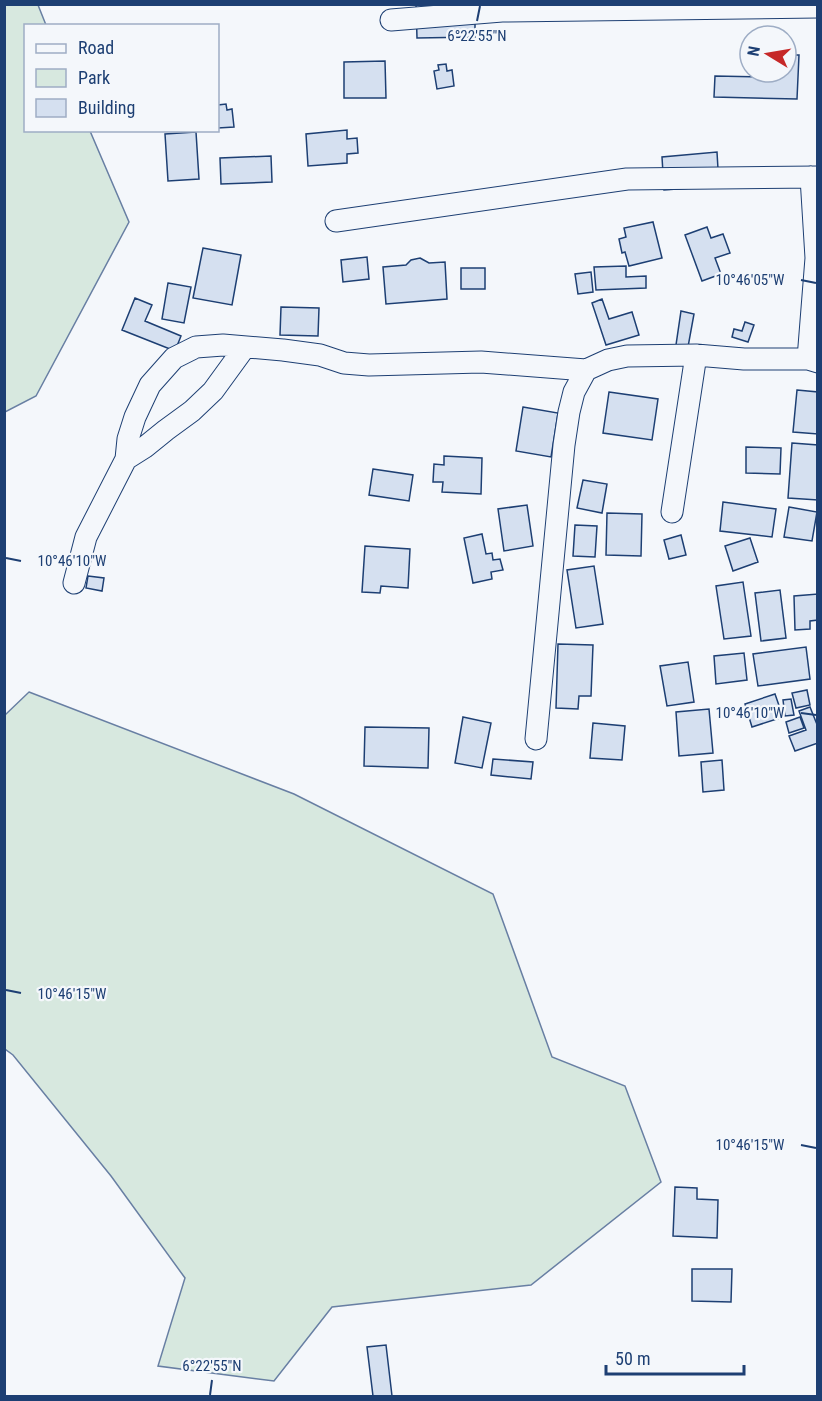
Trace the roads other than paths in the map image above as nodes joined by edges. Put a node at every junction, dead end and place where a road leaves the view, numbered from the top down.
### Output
1 (818, 7) edge
2 (391, 20) dead end
3 (814, 177) edge
4 (336, 221) dead end
5 (245, 347) junction
6 (696, 356) junction
7 (813, 361) edge
8 (586, 370) junction
9 (126, 459) junction
10 (672, 512) dead end
11 (74, 584) dead end
12 (536, 739) dead end

1 - 2 street
3 - 4 street
3 - 7 street
5 - 8 street
5 - 9 street
5 - 9 street
6 - 7 street
6 - 8 street
6 - 10 street
8 - 12 street
9 - 11 street

